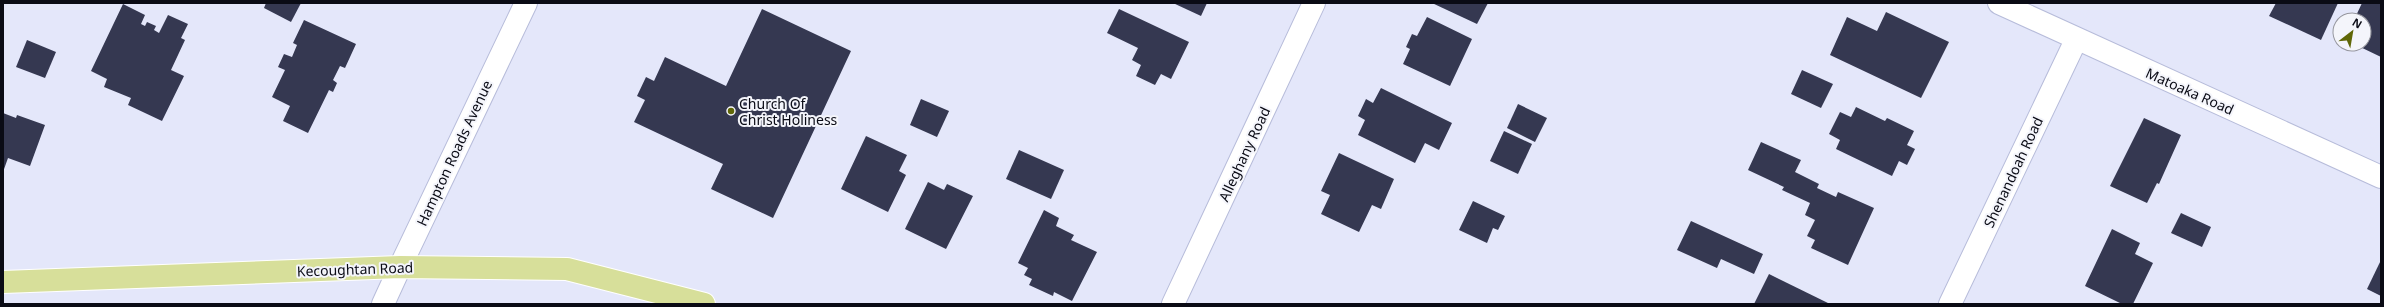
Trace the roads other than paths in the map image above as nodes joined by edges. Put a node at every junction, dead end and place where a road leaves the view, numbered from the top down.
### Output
1 (526, 3) edge
2 (1314, 3) edge
3 (1999, 3) edge
4 (2076, 40) junction
5 (2381, 177) edge
6 (400, 267) junction
7 (3, 282) edge
8 (383, 304) edge
9 (704, 304) edge
10 (1174, 304) edge
11 (1950, 304) edge

1 - 6 street, Hampton Roads Avenue
2 - 10 street, Alleghany Road
3 - 4 street, Matoaka Road
4 - 5 street, Matoaka Road
4 - 11 street, Shenandoah Road
6 - 7 main road, Kecoughtan Road
6 - 8 street, Hampton Roads Avenue
6 - 9 main road, Kecoughtan Road

